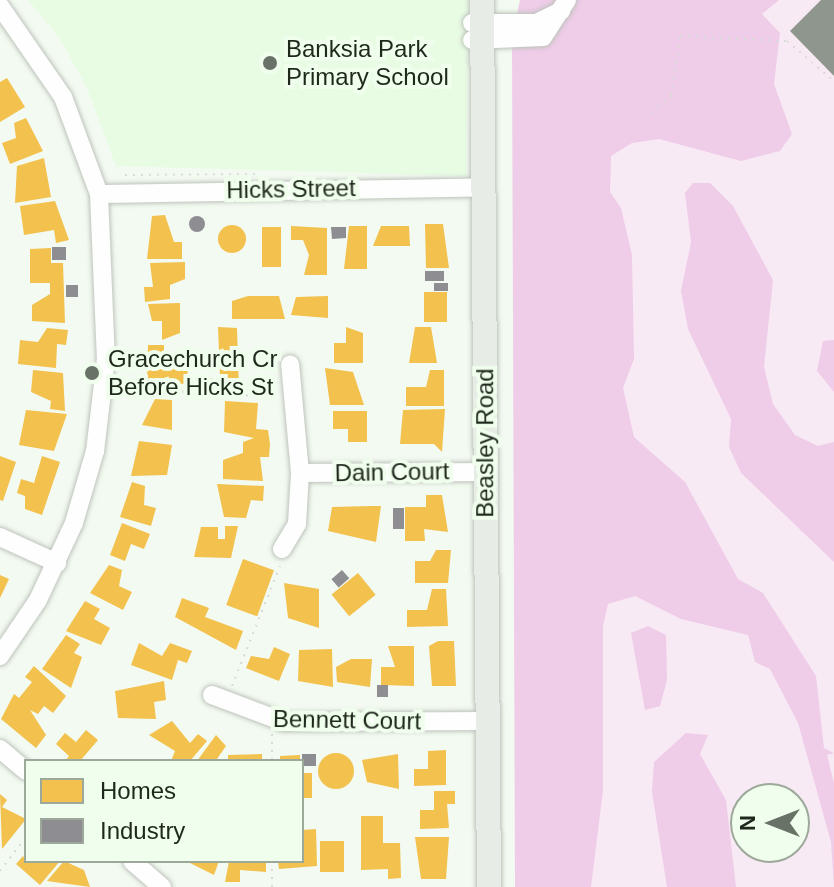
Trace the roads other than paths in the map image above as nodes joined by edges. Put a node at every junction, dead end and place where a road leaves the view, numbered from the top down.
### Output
1 (0, 6) edge
2 (564, 6) edge
3 (477, 21) edge
4 (479, 187) junction
5 (99, 194) junction
6 (290, 364) dead end
7 (481, 472) junction
8 (300, 473) junction
9 (0, 537) edge
10 (282, 549) road end
11 (57, 563) junction
12 (0, 656) edge
13 (216, 698) road end
14 (484, 721) junction
15 (0, 749) edge
16 (24, 769) edge
17 (134, 863) edge
18 (162, 887) edge
19 (481, 887) edge
20 (489, 887) edge

1 - 5 street
2 - 3 street
3 - 4 main road, Beasley Road
4 - 5 street, Hicks Street
4 - 7 main road, Beasley Road
5 - 11 street
6 - 8 street, Dain Court
7 - 8 street, Dain Court
7 - 14 main road, Beasley Road
8 - 10 street, Dain Court
9 - 11 street
11 - 12 street
13 - 14 street, Bennett Court
14 - 19 main road, Beasley Road
14 - 20 main road, Beasley Road
15 - 16 street
17 - 18 street

